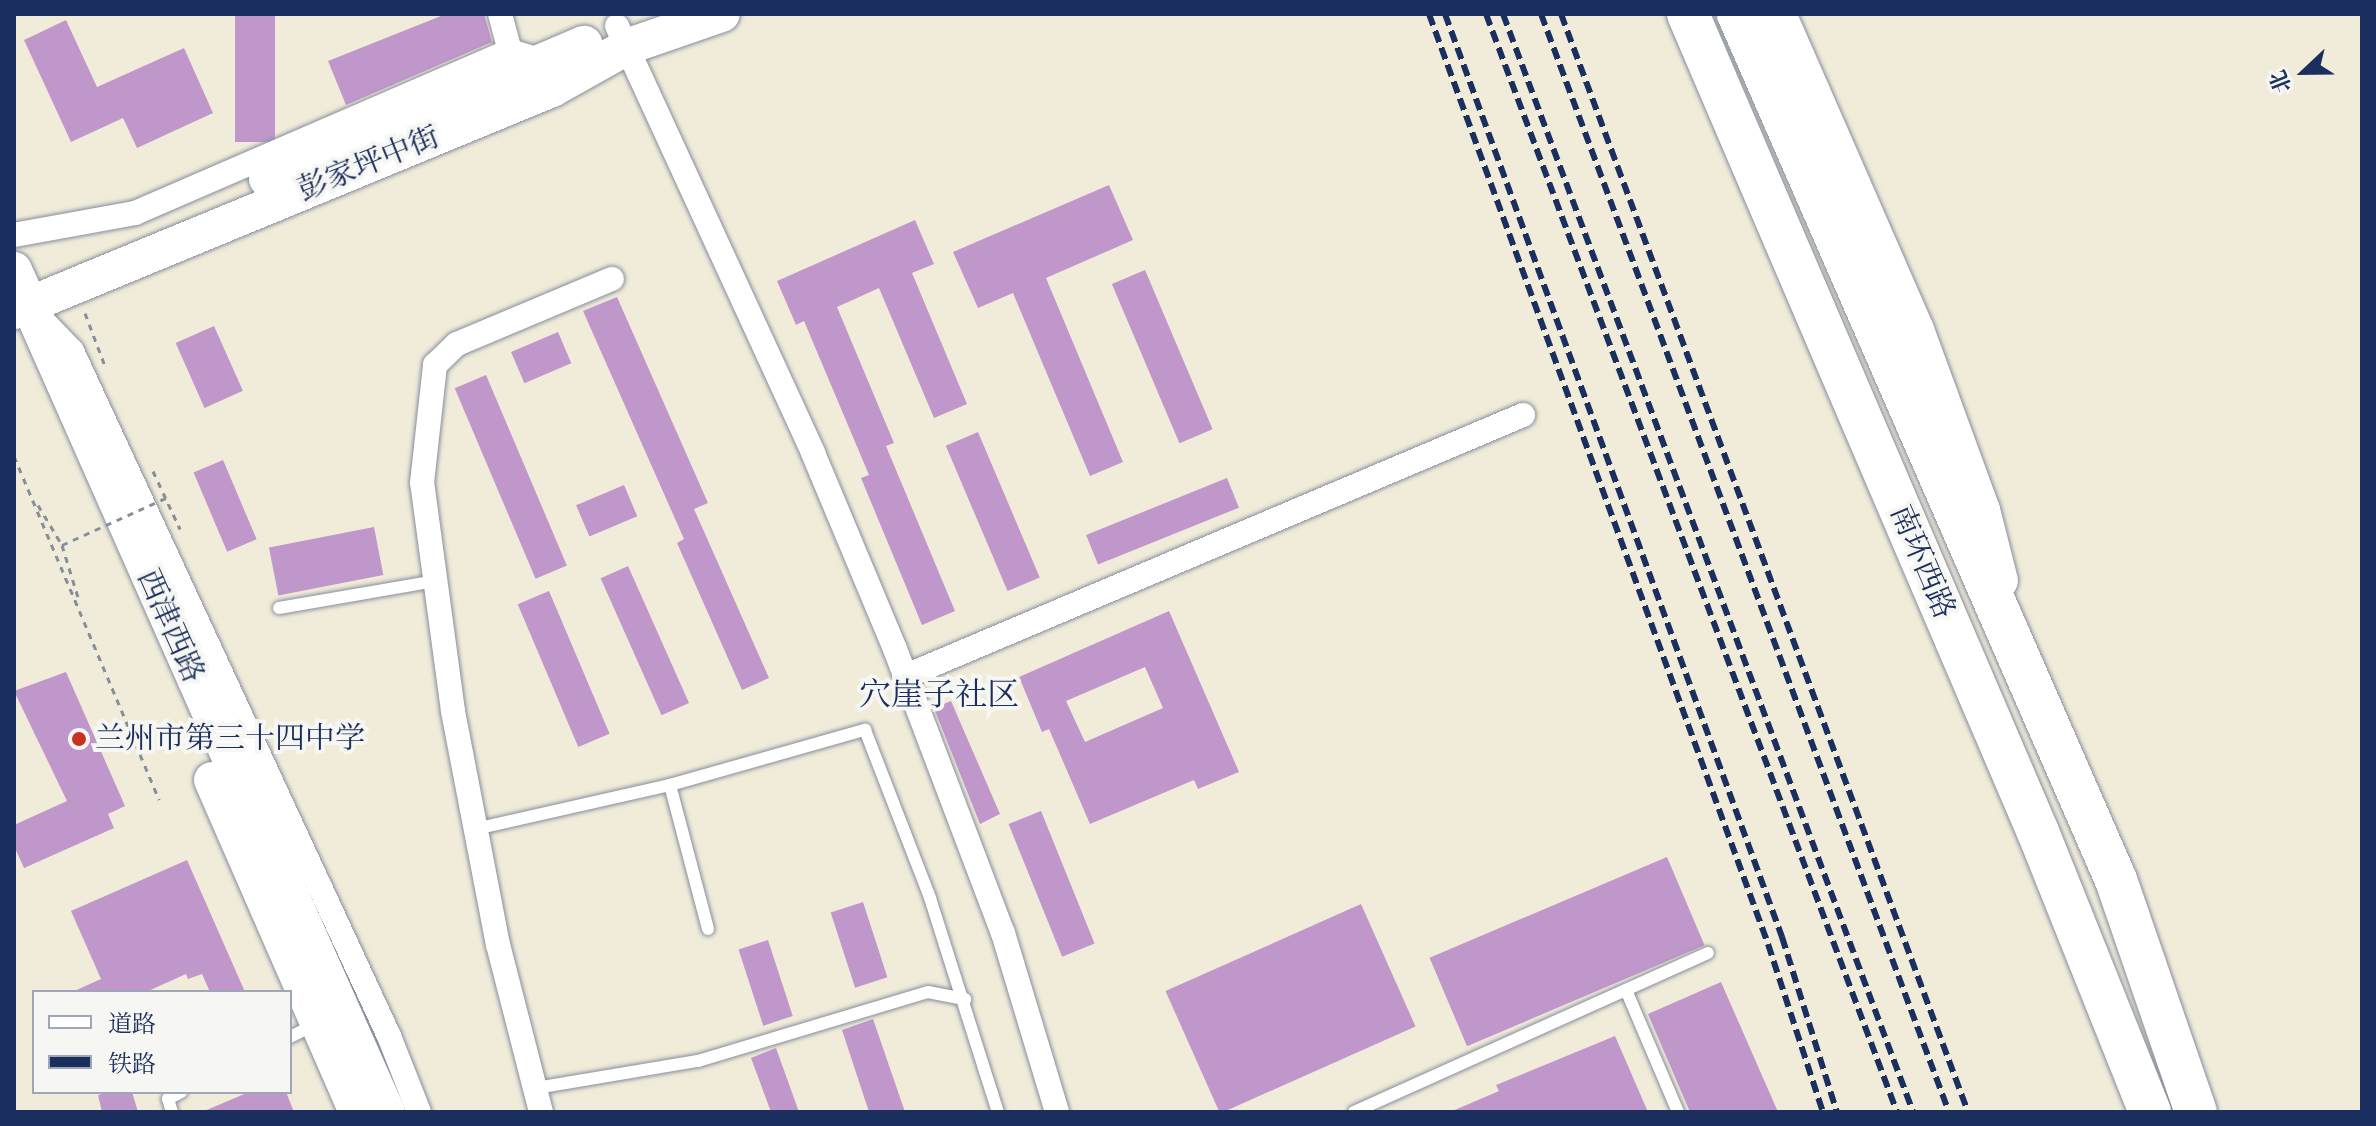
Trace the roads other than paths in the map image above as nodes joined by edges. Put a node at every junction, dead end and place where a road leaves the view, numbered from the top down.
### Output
1 (500, 14) edge
2 (658, 14) edge
3 (722, 14) edge
4 (1688, 14) edge
5 (1738, 14) edge
6 (1778, 14) edge
7 (623, 36) junction
8 (510, 51) junction
9 (549, 63) junction
10 (14, 235) edge
11 (612, 279) dead end
12 (17, 296) edge
13 (1523, 415) dead end
14 (435, 581) junction
15 (279, 608) dead end
16 (2020, 656) junction
17 (906, 676) junction
18 (670, 785) junction
19 (475, 829) junction
20 (708, 929) dead end
21 (1708, 953) dead end
22 (288, 990) edge
23 (1626, 990) junction
24 (292, 999) edge
25 (965, 999) junction
26 (304, 1030) edge
27 (536, 1088) junction
28 (177, 1094) edge
29 (172, 1112) edge
30 (357, 1112) edge
31 (387, 1112) edge
32 (419, 1112) edge
33 (541, 1112) edge
34 (998, 1112) edge
35 (1057, 1112) edge
36 (1354, 1112) edge
37 (1678, 1112) edge
38 (2150, 1112) edge
39 (2196, 1112) edge

1 - 8 street
2 - 7 main road, 彭家坪中街
3 - 7 main road, 彭家坪中街
4 - 38 highway, 南环西路
5 - 16 highway, 南环西路
6 - 16 main road
7 - 9 main road, 彭家坪中街
7 - 12 main road, 彭家坪中街
7 - 17 street
8 - 9 street
8 - 10 street
9 - 12 main road, 彭家坪中街
11 - 14 street
12 - 22 main road, 西津西路
12 - 31 main road, 西津西路
12 - 32 street
13 - 17 street
14 - 15 lane
14 - 19 street
16 - 39 highway, 南环西路
17 - 35 street
18 - 19 lane
18 - 20 lane
18 - 25 lane
19 - 27 street
21 - 23 lane
23 - 36 lane
23 - 37 lane
24 - 26 main road, 西津西路
25 - 27 lane
25 - 34 lane
26 - 30 main road, 西津西路
27 - 33 street
28 - 29 lane

